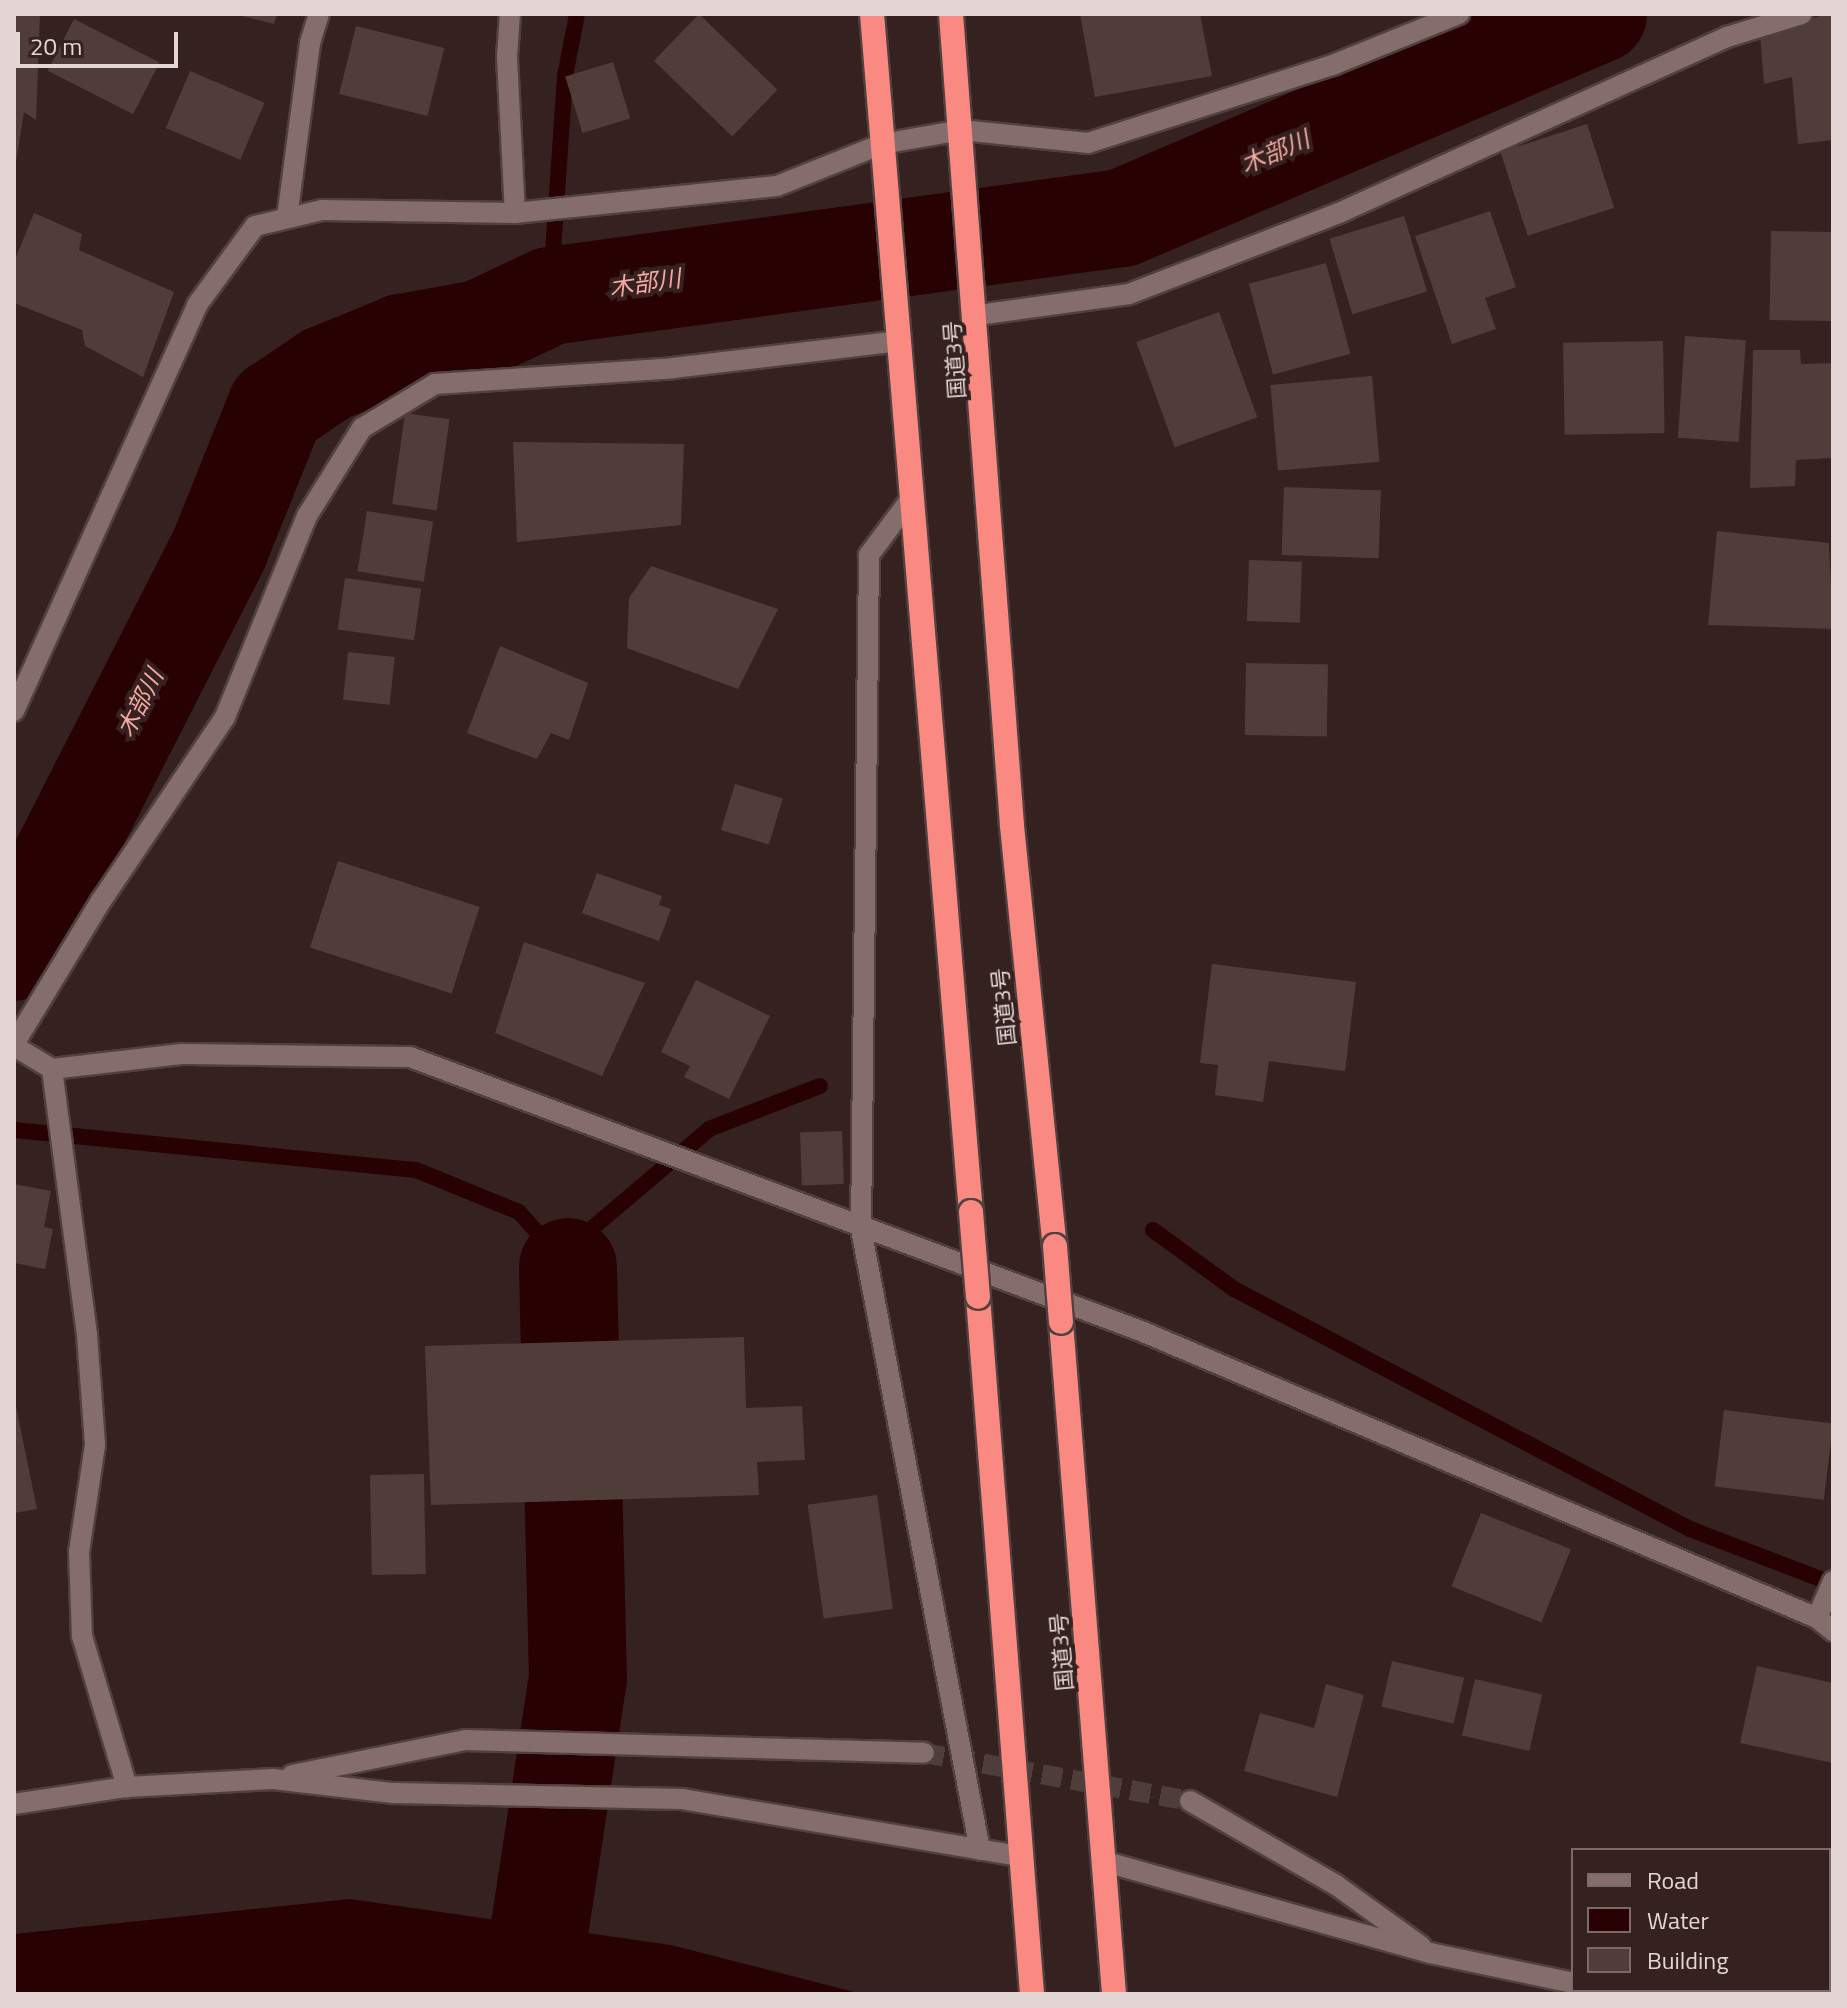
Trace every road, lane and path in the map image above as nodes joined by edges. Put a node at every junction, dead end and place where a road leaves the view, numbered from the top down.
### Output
1 (319, 14) edge
2 (510, 14) edge
3 (872, 14) edge
4 (951, 14) edge
5 (1459, 14) edge
6 (1802, 14) edge
7 (961, 130) junction
8 (882, 144) junction
9 (515, 213) junction
10 (287, 218) junction
11 (978, 315) junction
12 (899, 341) junction
13 (913, 496) junction
14 (14, 711) edge
15 (14, 1045) edge
16 (52, 1069) junction
17 (861, 1229) junction
18 (1833, 1581) edge
19 (1825, 1625) edge
20 (924, 1753) tunnel mouth
21 (273, 1779) junction
22 (127, 1787) junction
23 (1190, 1801) tunnel mouth
24 (14, 1804) edge
25 (980, 1850) junction
26 (1106, 1862) junction
27 (1022, 1866) junction
28 (1430, 1953) junction
29 (1571, 1983) edge
30 (1032, 1994) edge
31 (1114, 1994) edge

1 - 10 street
2 - 9 street
3 - 8 highway
4 - 7 highway, 国道3号
5 - 7 street
6 - 11 street
7 - 8 street
7 - 11 highway, 国道3号
8 - 9 street
8 - 12 highway
9 - 10 street
10 - 14 street
11 - 26 highway, 国道3号, bridge
12 - 13 highway
12 - 15 street
13 - 17 street
13 - 27 highway, bridge
15 - 16 street
16 - 17 street
16 - 22 street
17 - 19 street
17 - 25 street
18 - 19 street
20 - 21 street
21 - 22 street
21 - 25 street
22 - 24 street
23 - 28 street
25 - 27 street
26 - 28 street
26 - 31 highway, 国道3号
27 - 30 highway
28 - 29 street

